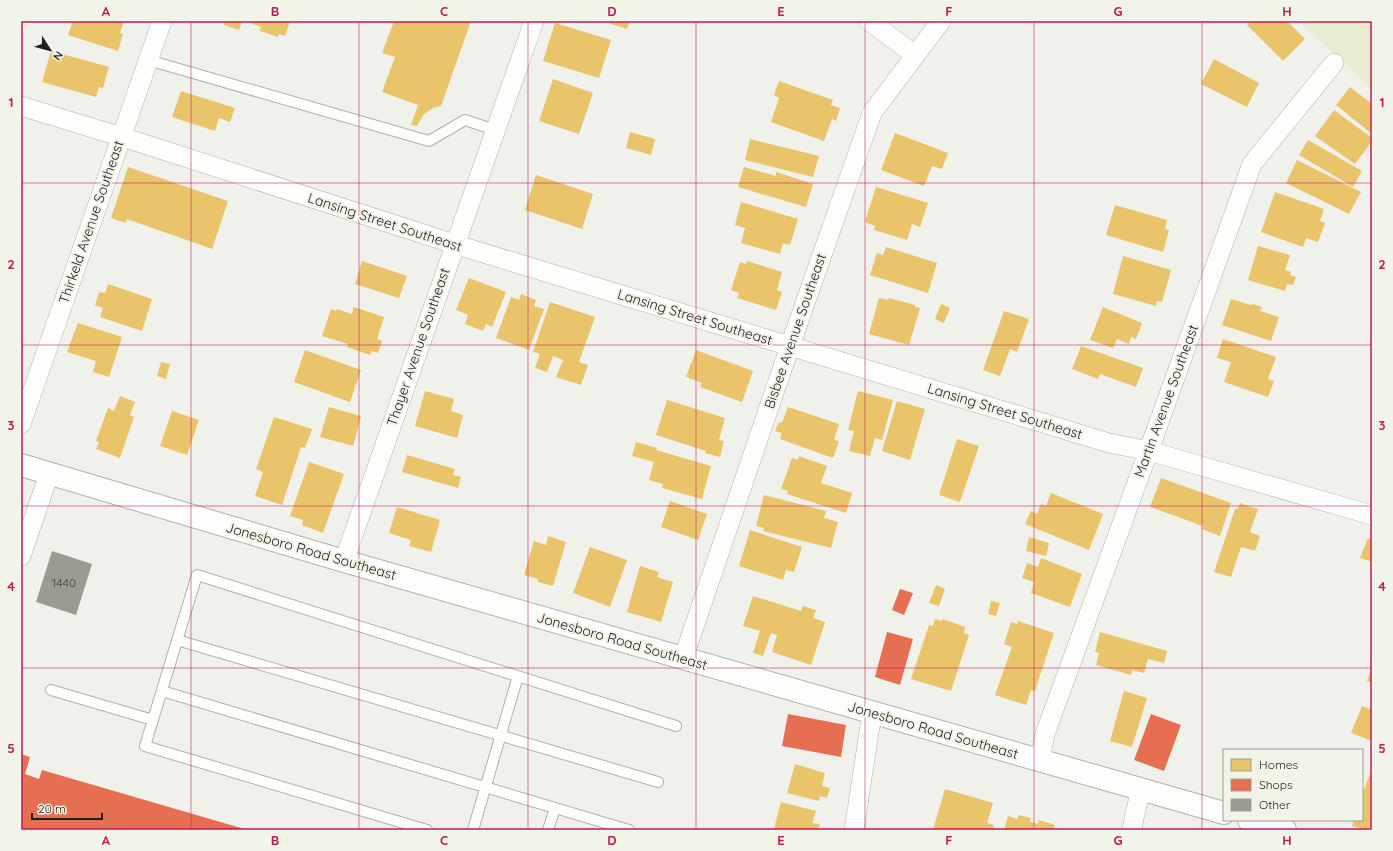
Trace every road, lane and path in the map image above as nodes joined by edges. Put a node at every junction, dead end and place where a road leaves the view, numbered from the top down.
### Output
1 (162, 21) edge
2 (534, 21) edge
3 (869, 21) edge
4 (941, 21) edge
5 (915, 55) junction
6 (148, 60) junction
7 (1334, 63) dead end
8 (21, 106) edge
9 (495, 130) junction
10 (121, 137) junction
11 (454, 244) junction
12 (790, 346) junction
13 (21, 424) edge
14 (1149, 451) junction
15 (21, 465) edge
16 (50, 474) junction
17 (1372, 515) edge
18 (21, 556) edge
19 (344, 561) junction
20 (177, 640) junction
21 (683, 659) junction
22 (518, 676) junction
23 (51, 690) dead end
24 (162, 691) junction
25 (872, 713) junction
26 (153, 720) junction
27 (676, 726) dead end
28 (500, 736) junction
29 (1040, 760) junction
30 (658, 782) dead end
31 (485, 787) junction
32 (1141, 789) junction
33 (555, 808) junction
34 (1223, 813) edge
35 (1254, 821) edge
36 (427, 830) edge
37 (473, 830) edge
38 (548, 830) edge
39 (629, 830) edge
40 (854, 830) edge
41 (1132, 830) edge
42 (1285, 830) edge

1 - 6 street, Thirkeld Avenue Southeast
2 - 9 street, Thayer Avenue Southeast
3 - 5 street
4 - 5 street, Bisbee Avenue Southeast
5 - 12 street, Bisbee Avenue Southeast
6 - 9 lane
6 - 10 street, Thirkeld Avenue Southeast
7 - 14 street, Martin Avenue Southeast
8 - 10 street, Lansing Street Southeast
9 - 11 street, Thayer Avenue Southeast
10 - 11 street, Lansing Street Southeast
10 - 13 street, Thirkeld Avenue Southeast
11 - 12 street, Lansing Street Southeast
11 - 19 street, Thayer Avenue Southeast
12 - 14 street, Lansing Street Southeast
12 - 21 street, Bisbee Avenue Southeast
14 - 17 street, Lansing Street Southeast
14 - 29 street, Martin Avenue Southeast
15 - 16 main road, Jonesboro Road Southeast
16 - 18 street
16 - 19 main road, Jonesboro Road Southeast
19 - 21 main road, Jonesboro Road Southeast
20 - 22 lane
20 - 24 lane
20 - 28 lane
21 - 25 main road, Jonesboro Road Southeast
22 - 27 lane
22 - 28 lane
23 - 26 lane
24 - 26 lane
24 - 31 lane
25 - 29 main road, Jonesboro Road Southeast
25 - 40 street
26 - 36 lane
28 - 30 lane
28 - 31 lane
29 - 32 main road, Jonesboro Road Southeast
31 - 33 lane
31 - 37 lane
32 - 34 main road, Jonesboro Road Southeast
32 - 41 street
33 - 38 lane
33 - 39 lane
35 - 42 main road

